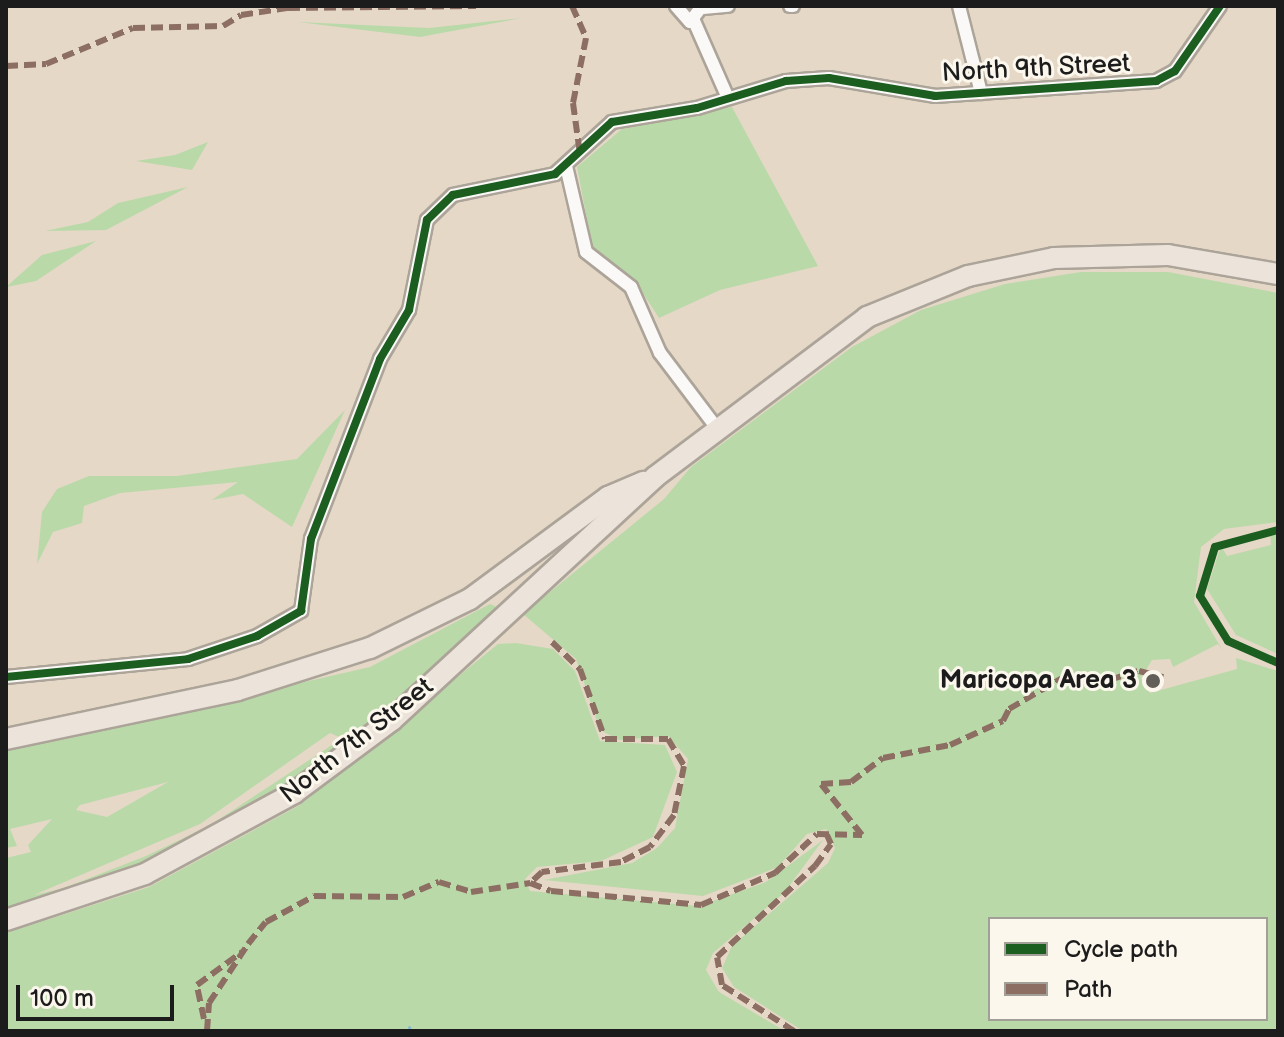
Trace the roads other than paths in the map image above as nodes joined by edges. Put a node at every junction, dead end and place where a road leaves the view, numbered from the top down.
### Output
1 (676, 6) edge
2 (728, 6) edge
3 (960, 6) edge
4 (1220, 6) edge
5 (703, 7) edge
6 (694, 21) junction
7 (981, 93) junction
8 (728, 98) junction
9 (566, 166) junction
10 (1278, 274) edge
11 (716, 427) junction
12 (655, 477) junction
13 (6, 677) edge
14 (6, 739) edge
15 (6, 920) edge

1 - 6 street
2 - 5 street
3 - 7 street
4 - 7 street, North 9th Street
5 - 6 street
6 - 8 street
7 - 8 street, North 9th Street
8 - 9 street, North 9th Street
9 - 11 street
9 - 13 street, North 9th Street
10 - 11 main road, North 7th Street
11 - 12 main road, North 7th Street
12 - 14 main road, North 7th Street
12 - 15 main road, North 7th Street

